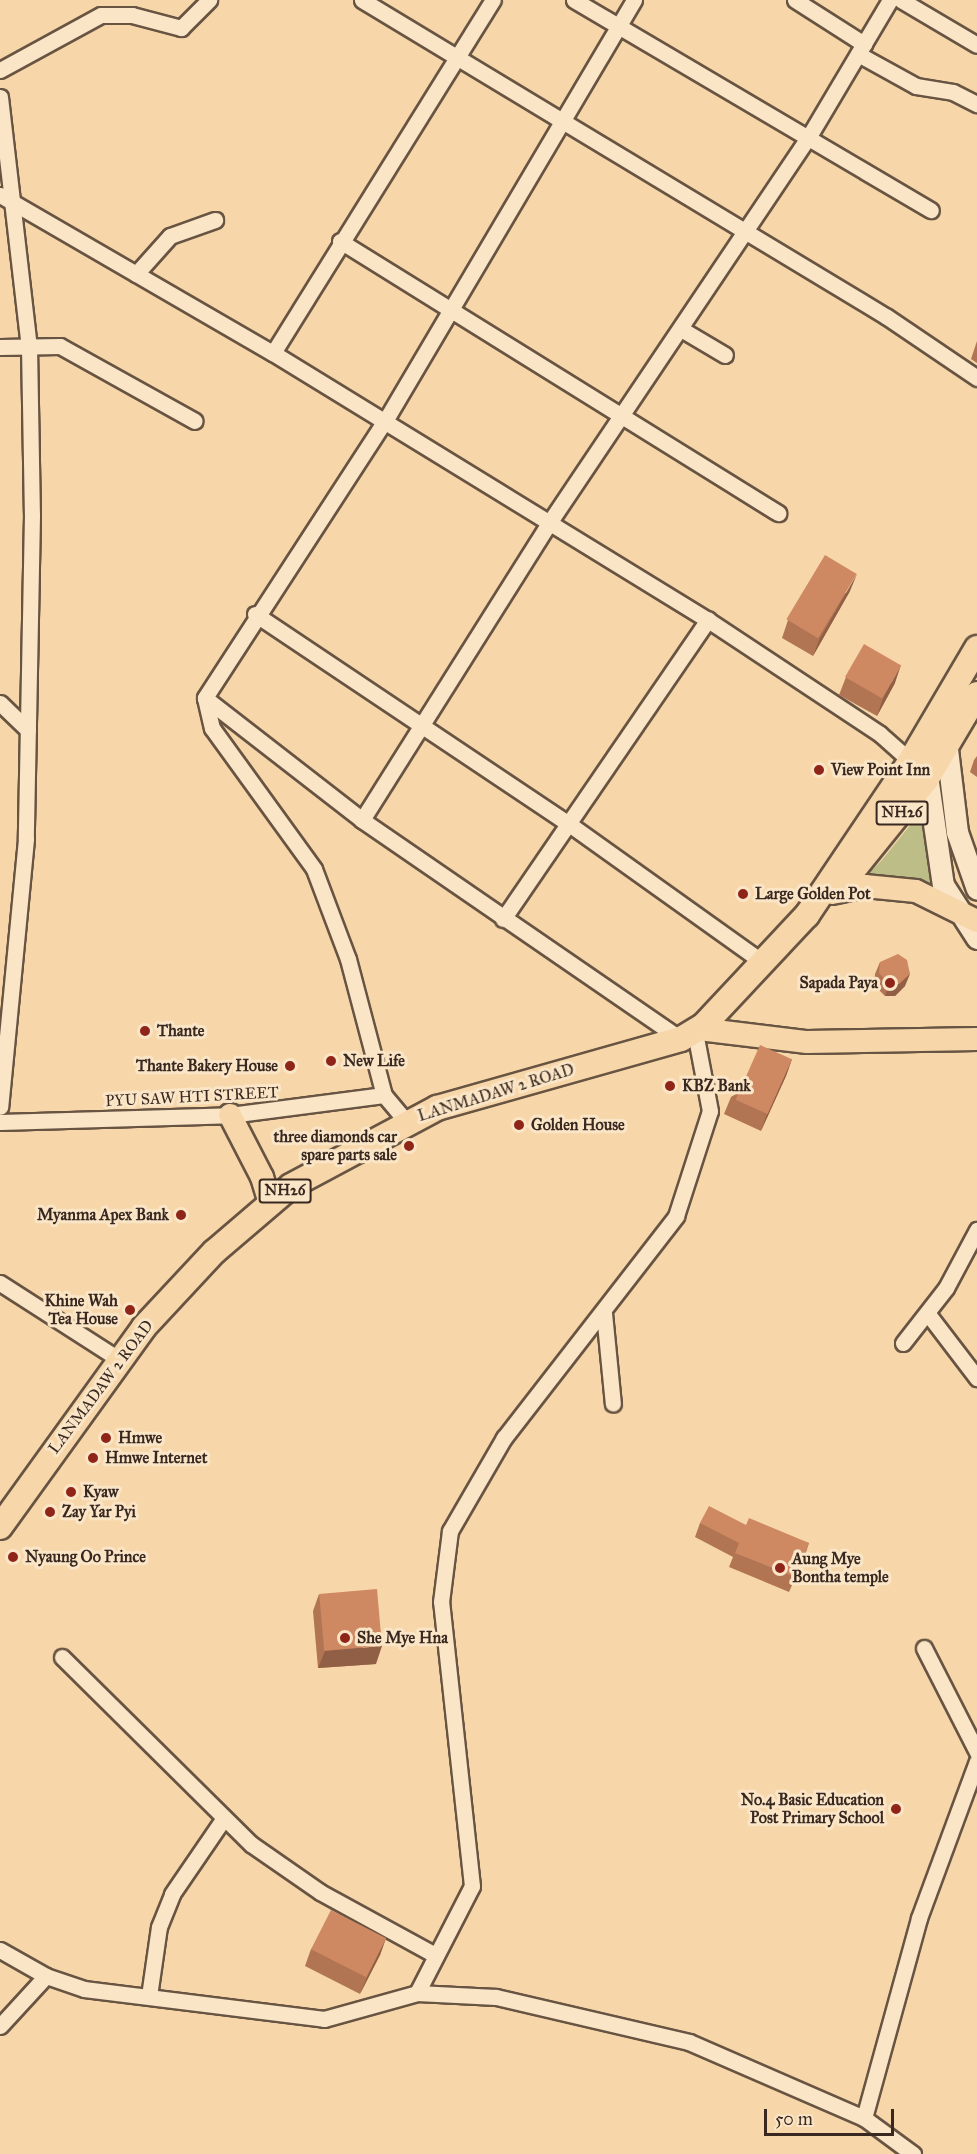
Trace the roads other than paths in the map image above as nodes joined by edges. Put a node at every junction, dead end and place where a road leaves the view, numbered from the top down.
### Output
1 (209, 0) edge
2 (362, 0) edge
3 (493, 0) edge
4 (574, 0) edge
5 (634, 0) edge
6 (795, 0) edge
7 (890, 0) edge
8 (902, 0) edge
9 (617, 27) junction
10 (977, 45) edge
11 (861, 49) junction
12 (458, 56) junction
13 (0, 70) edge
14 (0, 97) edge
15 (977, 104) edge
16 (562, 123) junction
17 (808, 138) junction
18 (4, 198) edge
19 (931, 210) dead end
20 (215, 220) dead end
21 (747, 233) junction
22 (340, 241) junction
23 (136, 274) junction
24 (451, 309) junction
25 (681, 329) junction
26 (29, 346) junction
27 (0, 347) edge
28 (273, 353) junction
29 (725, 355) dead end
30 (977, 378) edge
31 (622, 416) junction
32 (195, 421) dead end
33 (384, 422) junction
34 (778, 513) dead end
35 (549, 523) junction
36 (255, 614) junction
37 (708, 620) junction
38 (977, 648) edge
39 (977, 694) edge
40 (205, 698) junction
41 (0, 703) edge
42 (419, 724) junction
43 (28, 730) junction
44 (937, 740) junction
45 (911, 760) junction
46 (926, 780) junction
47 (362, 820) junction
48 (569, 824) junction
49 (977, 889) edge
50 (832, 893) junction
51 (953, 907) junction
52 (807, 915) junction
53 (503, 919) junction
54 (977, 921) edge
55 (977, 938) edge
56 (765, 964) junction
57 (692, 1034) junction
58 (977, 1039) edge
59 (384, 1095) junction
60 (0, 1107) edge
61 (230, 1116) junction
62 (406, 1121) junction
63 (0, 1122) edge
64 (270, 1204) junction
65 (977, 1230) edge
66 (0, 1283) edge
67 (604, 1313) junction
68 (928, 1314) junction
69 (903, 1343) dead end
70 (120, 1360) junction
71 (977, 1378) edge
72 (613, 1404) dead end
73 (0, 1527) edge
74 (924, 1648) dead end
75 (62, 1657) dead end
76 (977, 1752) edge
77 (977, 1761) edge
78 (224, 1818) junction
79 (0, 1950) edge
80 (435, 1955) junction
81 (46, 1976) junction
82 (417, 1993) junction
83 (149, 1996) junction
84 (0, 2026) edge
85 (864, 2118) junction
86 (913, 2154) edge

1 - 13 street
2 - 12 street
3 - 12 street
4 - 9 street
5 - 9 street
6 - 11 street
7 - 11 street
8 - 10 street
9 - 16 street
9 - 17 street
11 - 15 street
11 - 17 street
12 - 16 street
12 - 22 street
14 - 18 street
16 - 21 street
16 - 24 street
17 - 19 street
17 - 21 street
18 - 23 street
18 - 26 street
20 - 23 street
21 - 25 street
21 - 30 street
22 - 24 street
22 - 28 street
23 - 28 street
24 - 31 street
24 - 33 street
25 - 29 street
25 - 31 street
26 - 27 street
26 - 32 street
26 - 43 street
28 - 33 street
31 - 34 street
31 - 35 street
33 - 35 street
33 - 36 street
35 - 37 street
35 - 42 street
36 - 40 street
36 - 42 street
37 - 45 street
37 - 48 street
38 - 44 highway, NH26
39 - 44 highway, NH26
40 - 47 street
40 - 59 street
41 - 43 street
42 - 47 street
42 - 48 street
43 - 60 street
44 - 45 highway, NH26
44 - 46 highway, NH26
44 - 49 main road
45 - 46 street
45 - 52 highway, NH26
46 - 50 highway, NH26
46 - 51 main road
47 - 53 street
48 - 53 street
48 - 56 street
50 - 51 main road
50 - 52 highway, NH26
51 - 54 main road
51 - 55 main road
52 - 56 highway, NH26
53 - 57 street
56 - 57 highway, NH26
57 - 58 main road
57 - 62 highway, LANMADAW 2 ROAD / NH26
57 - 67 street
59 - 61 street, PYU SAW HTI STREET
59 - 62 street
61 - 63 street, PYU SAW HTI STREET
61 - 64 main road
62 - 64 highway, LANMADAW 2 ROAD / NH26
64 - 70 highway, LANMADAW 2 ROAD / NH26
65 - 68 street
66 - 70 street
67 - 72 street
67 - 80 street
68 - 69 street
68 - 71 street
70 - 73 highway, LANMADAW 2 ROAD / NH26
74 - 76 street
75 - 78 street
77 - 85 street
78 - 80 street
78 - 83 street
79 - 81 street
80 - 82 street
81 - 83 street
81 - 84 street
82 - 83 street
82 - 85 street
85 - 86 street

